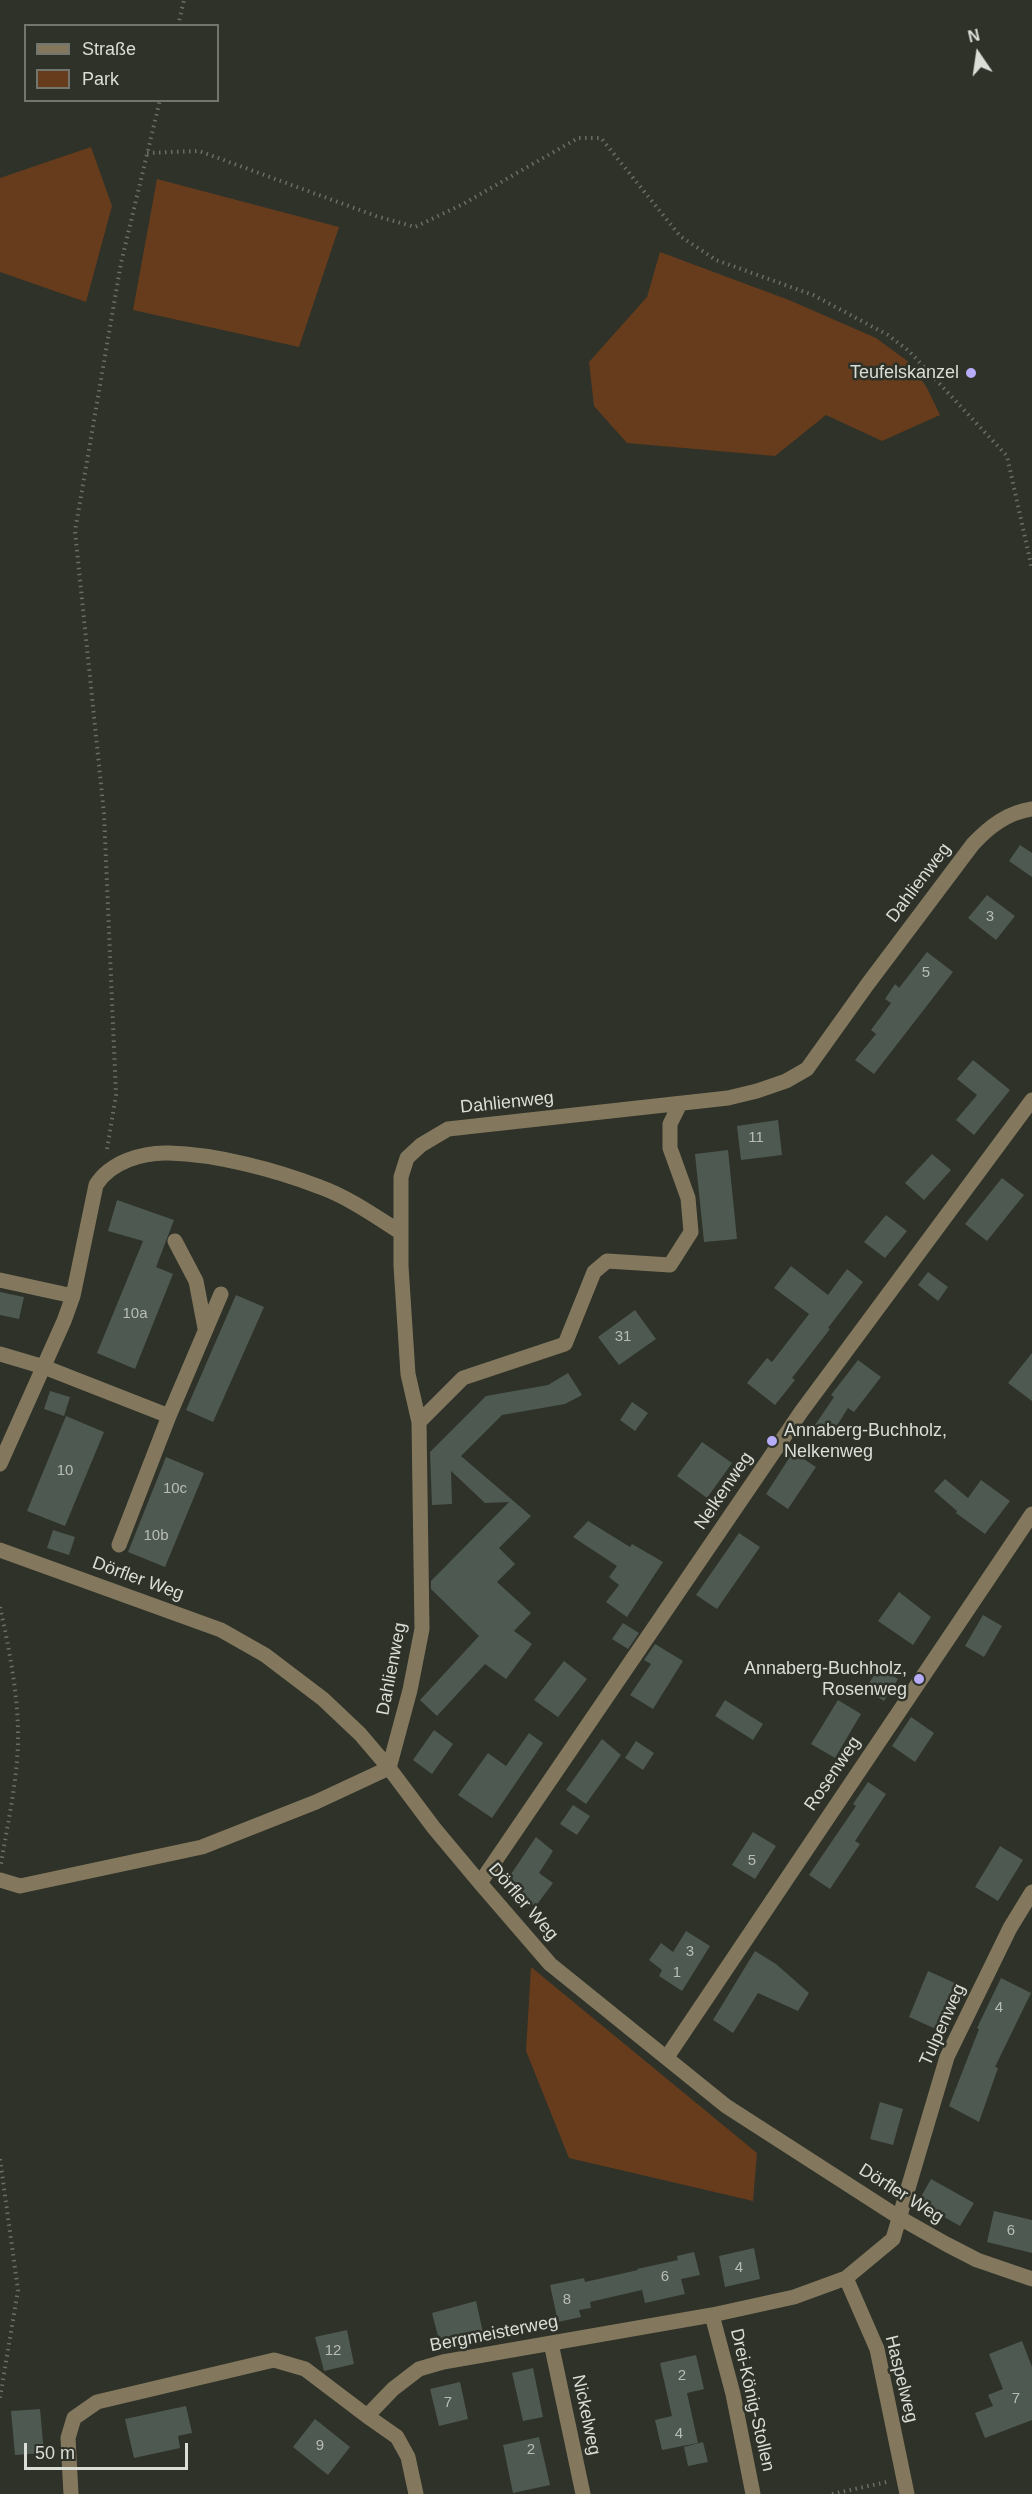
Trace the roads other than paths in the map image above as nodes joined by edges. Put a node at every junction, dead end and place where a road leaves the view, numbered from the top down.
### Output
1 (1032, 809) edge
2 (1032, 1100) edge
3 (680, 1104) junction
4 (400, 1232) junction
5 (175, 1241) dead end
6 (0, 1280) edge
7 (221, 1294) dead end
8 (73, 1296) junction
9 (206, 1328) junction
10 (0, 1353) edge
11 (44, 1367) junction
12 (169, 1416) junction
13 (419, 1422) junction
14 (0, 1464) edge
15 (1032, 1514) edge
16 (119, 1545) dead end
17 (0, 1550) edge
18 (389, 1768) junction
19 (0, 1880) edge
20 (480, 1883) junction
21 (1032, 1892) edge
22 (667, 2057) junction
23 (900, 2218) junction
24 (846, 2277) junction
25 (1032, 2278) edge
26 (712, 2315) junction
27 (551, 2343) junction
28 (367, 2416) junction
29 (905, 2487) edge
30 (71, 2494) edge
31 (416, 2494) edge
32 (583, 2494) edge
33 (753, 2494) edge

1 - 3 street, Dahlienweg
2 - 20 street, Nelkenweg
3 - 4 street, Dahlienweg
3 - 13 street
4 - 8 street
4 - 13 street, Dahlienweg
5 - 9 street
6 - 8 street
7 - 9 street
8 - 11 street
9 - 12 street
10 - 11 street
11 - 12 street
11 - 14 street
12 - 16 street
13 - 18 street, Dahlienweg
15 - 22 street, Rosenweg
17 - 18 street, Dörfler Weg
18 - 19 street
18 - 20 street, Dörfler Weg
20 - 22 street, Dörfler Weg
21 - 23 street, Tulpenweg
22 - 23 street, Dörfler Weg
23 - 24 street, Bergmeisterweg
23 - 25 street, Dörfler Weg
24 - 26 street, Bergmeisterweg
24 - 29 street, Haspelweg
26 - 27 street, Bergmeisterweg
26 - 33 street, Drei-König-Stollen
27 - 28 street, Bergmeisterweg
27 - 32 street, Nickelweg
28 - 30 street
28 - 31 street

